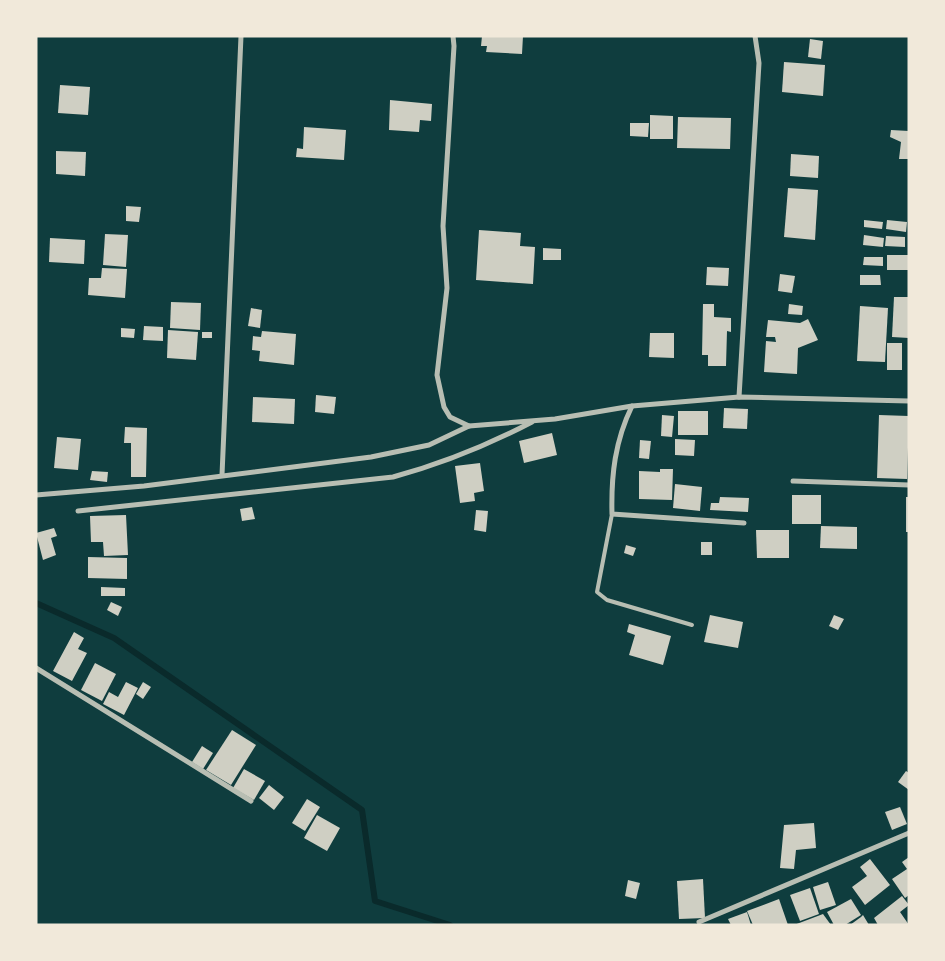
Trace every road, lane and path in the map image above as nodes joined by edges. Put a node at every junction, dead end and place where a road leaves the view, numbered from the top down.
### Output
1 (241, 36) edge
2 (453, 36) edge
3 (755, 36) edge
4 (739, 397) junction
5 (909, 401) edge
6 (632, 406) junction
7 (535, 420) junction
8 (468, 426) junction
9 (222, 475) junction
10 (793, 481) dead end
11 (909, 485) edge
12 (36, 495) edge
13 (78, 511) dead end
14 (612, 514) junction
15 (744, 522) dead end
16 (692, 625) dead end
17 (36, 668) edge
18 (251, 801) dead end
19 (909, 833) edge
20 (699, 922) dead end

1 - 9 street
2 - 8 street
3 - 4 street
4 - 5 street
4 - 6 street
6 - 7 street
6 - 14 street
7 - 8 street
7 - 13 street
8 - 9 street
9 - 12 street
10 - 11 street
14 - 15 street
14 - 16 lane
17 - 18 street
19 - 20 street

